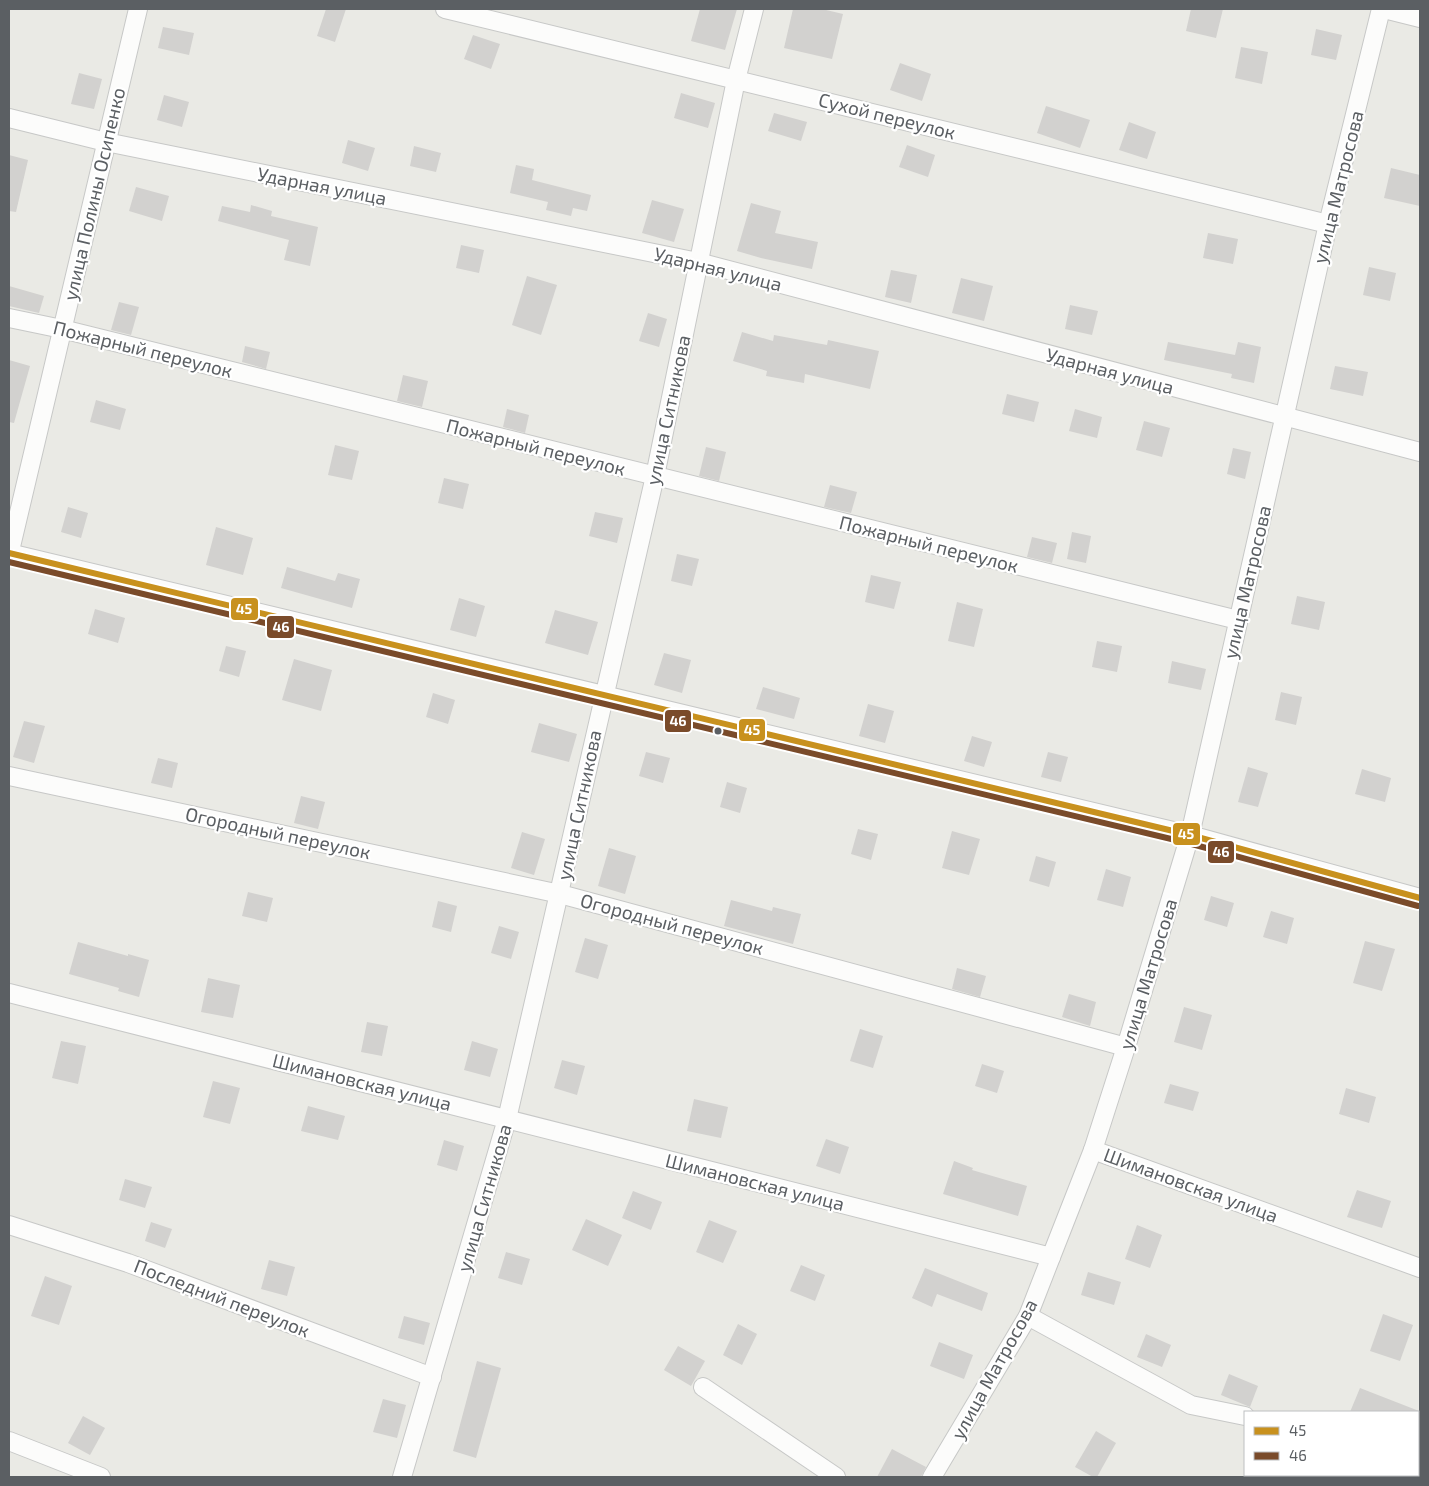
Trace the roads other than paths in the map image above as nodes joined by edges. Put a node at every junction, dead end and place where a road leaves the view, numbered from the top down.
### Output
1 (138, 9) edge
2 (445, 9) edge
3 (754, 9) edge
4 (1383, 9) edge
5 (1420, 18) edge
6 (736, 80) junction
7 (9, 118) edge
8 (106, 142) junction
9 (1328, 224) junction
10 (698, 262) junction
11 (9, 318) edge
12 (62, 329) junction
13 (1284, 417) junction
14 (1420, 452) edge
15 (655, 476) junction
16 (9, 554) edge
17 (1238, 620) junction
18 (604, 694) junction
19 (9, 776) edge
20 (1190, 835) junction
21 (560, 894) junction
22 (1420, 898) edge
23 (9, 993) edge
24 (1126, 1047) junction
25 (507, 1119) junction
26 (1093, 1150) junction
27 (9, 1225) edge
28 (1051, 1257) junction
29 (1420, 1268) edge
30 (1028, 1316) junction
31 (432, 1378) junction
32 (703, 1387) dead end
33 (1244, 1416) edge
34 (9, 1441) edge
35 (101, 1477) edge
36 (402, 1477) edge
37 (836, 1477) edge
38 (932, 1477) edge

1 - 8 street, улица Полины Осипенко
2 - 6 street, Сухой переулок
3 - 6 street, улица Ситникова
4 - 5 street
4 - 9 street, улица Матросова
6 - 9 street, Сухой переулок
6 - 10 street, улица Ситникова
7 - 8 street, Ударная улица
8 - 10 street, Ударная улица
8 - 12 street, улица Полины Осипенко
9 - 13 street, улица Матросова
10 - 13 street, Ударная улица
10 - 15 street, улица Ситникова
11 - 12 street, Пожарный переулок
12 - 15 street, Пожарный переулок
12 - 16 street, улица Полины Осипенко
13 - 14 street, Ударная улица
13 - 17 street, улица Матросова
15 - 17 street, Пожарный переулок
15 - 18 street, улица Ситникова
16 - 18 street
17 - 20 street, улица Матросова
18 - 20 street
18 - 21 street, улица Ситникова
19 - 21 street, Огородный переулок
20 - 22 street
20 - 24 street, улица Матросова
21 - 24 street, Огородный переулок
21 - 25 street, улица Ситникова
23 - 25 street, Шимановская улица
24 - 26 street, улица Матросова
25 - 28 street, Шимановская улица
25 - 31 street, улица Ситникова
26 - 28 street, Шимановская улица
26 - 29 street, Шимановская улица
27 - 31 street, Последний переулок
28 - 30 street, улица Матросова
30 - 33 street
30 - 38 street, улица Матросова
31 - 36 street, улица Ситникова
32 - 37 street
34 - 35 street

